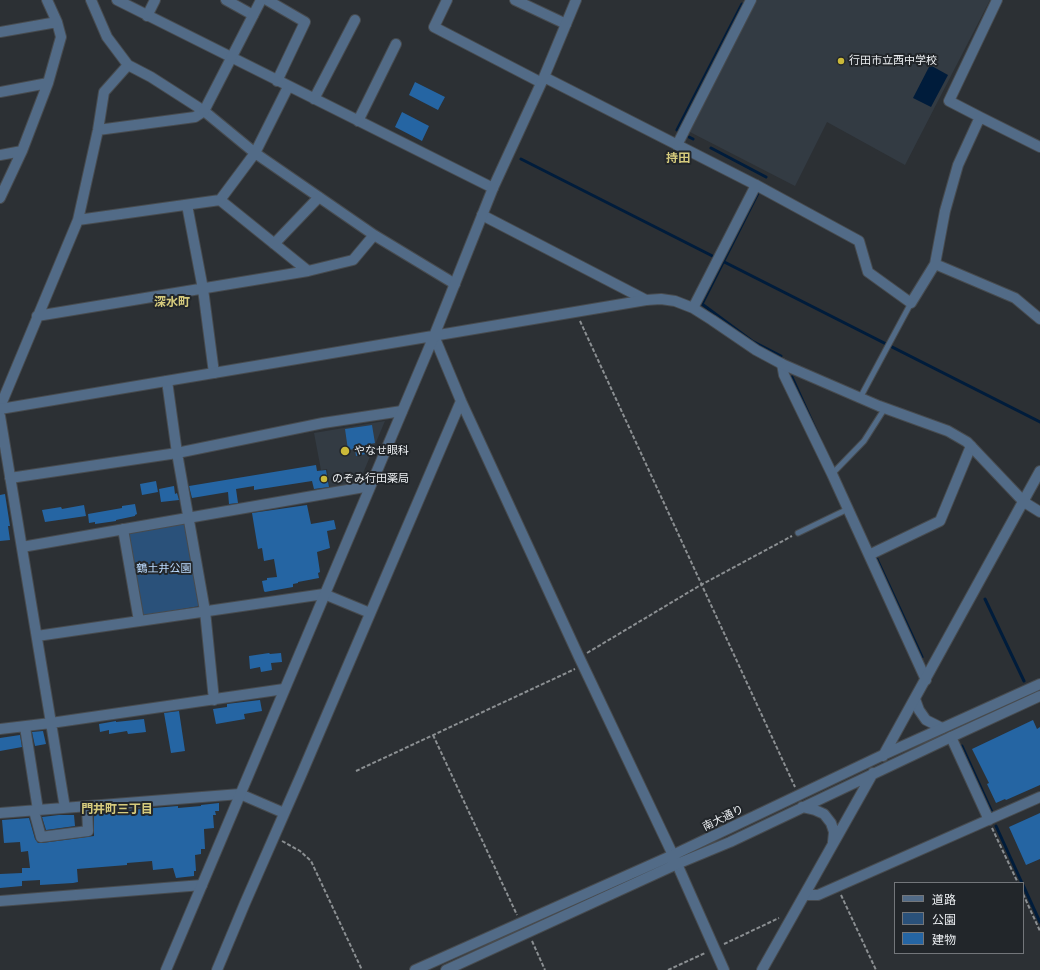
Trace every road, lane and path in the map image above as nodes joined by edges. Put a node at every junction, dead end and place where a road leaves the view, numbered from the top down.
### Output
1 (47, 0) edge
2 (91, 0) edge
3 (117, 0) edge
4 (155, 0) edge
5 (226, 0) edge
6 (261, 0) edge
7 (267, 0) edge
8 (447, 0) edge
9 (515, 0) edge
10 (576, 0) edge
11 (751, 0) edge
12 (997, 0) edge
13 (253, 15) junction
14 (147, 16) junction
15 (355, 20) dead end
16 (57, 22) junction
17 (566, 24) junction
18 (0, 32) edge
19 (396, 44) dead end
20 (232, 58) junction
21 (128, 65) junction
22 (542, 79) junction
23 (277, 81) junction
24 (48, 83) junction
25 (288, 86) junction
26 (0, 92) edge
27 (314, 99) junction
28 (204, 111) junction
29 (980, 117) junction
30 (358, 122) junction
31 (98, 130) junction
32 (677, 145) junction
33 (1040, 147) edge
34 (22, 151) junction
35 (255, 153) junction
36 (0, 155) edge
37 (756, 185) junction
38 (493, 188) junction
39 (319, 197) junction
40 (0, 198) edge
41 (220, 200) junction
42 (186, 205) junction
43 (482, 215) junction
44 (78, 220) junction
45 (374, 235) junction
46 (274, 244) junction
47 (935, 264) junction
48 (308, 271) junction
49 (455, 284) junction
50 (203, 289) junction
51 (646, 300) junction
52 (911, 302) junction
53 (694, 308) junction
54 (576, 312) junction
55 (37, 316) junction
56 (1040, 319) edge
57 (434, 336) junction
58 (782, 364) junction
59 (214, 373) junction
60 (167, 381) junction
61 (860, 398) junction
62 (461, 401) junction
63 (0, 408) edge
64 (885, 408) junction
65 (402, 411) junction
66 (0, 416) edge
67 (971, 446) junction
68 (177, 453) junction
69 (1040, 471) edge
70 (832, 474) junction
71 (10, 478) junction
72 (370, 486) junction
73 (1024, 502) junction
74 (848, 509) junction
75 (1040, 512) edge
76 (189, 518) junction
77 (124, 529) junction
78 (798, 533) joint
79 (22, 547) junction
80 (869, 555) junction
81 (701, 585) junction
82 (324, 594) junction
83 (205, 612) junction
84 (370, 613) junction
85 (139, 621) junction
86 (37, 636) junction
87 (581, 661) junction
88 (926, 680) junction
89 (1040, 684) edge
90 (284, 690) junction
91 (1040, 696) edge
92 (915, 699) junction
93 (214, 700) junction
94 (51, 723) junction
95 (25, 727) junction
96 (942, 728) junction
97 (0, 729) edge
98 (433, 735) junction
99 (951, 737) junction
100 (883, 754) junction
101 (356, 771) dead end
102 (873, 774) junction
103 (240, 794) junction
104 (799, 795) junction
105 (1040, 797) edge
106 (87, 806) junction
107 (802, 807) junction
108 (65, 808) junction
109 (36, 811) junction
110 (0, 813) edge
111 (284, 813) junction
112 (989, 820) junction
113 (274, 837) junction
114 (833, 844) junction
115 (675, 860) junction
116 (1018, 882) edge
117 (202, 885) junction
118 (837, 886) junction
119 (805, 895) junction
120 (1024, 896) edge
121 (0, 901) edge
122 (791, 919) junction
123 (521, 923) junction
124 (1040, 931) edge
125 (529, 933) junction
126 (714, 949) junction
127 (165, 970) edge
128 (218, 970) edge
129 (362, 970) edge
130 (415, 970) edge
131 (446, 970) edge
132 (545, 970) edge
133 (668, 970) edge
134 (724, 970) edge
135 (762, 970) edge
136 (876, 970) edge

1 - 16 street
2 - 21 street
3 - 14 street
4 - 14 street
5 - 13 street
6 - 13 street
7 - 23 street
8 - 22 street
9 - 17 street
10 - 17 street
11 - 32 street
12 - 29 street
13 - 20 street
14 - 20 street
15 - 27 street
16 - 18 street
16 - 24 street
17 - 22 street
19 - 30 street
20 - 23 street
20 - 28 street
21 - 28 street
21 - 31 street
22 - 32 street
22 - 38 street
23 - 25 street
24 - 26 street
24 - 34 street
25 - 27 street
25 - 35 street
27 - 30 street
28 - 31 street
28 - 35 street
29 - 33 street
29 - 47 street
30 - 38 street
31 - 44 street
32 - 37 street
34 - 36 street
34 - 40 street
35 - 39 street
35 - 41 street
37 - 52 street
37 - 53 street
38 - 43 street
39 - 45 street
39 - 46 street
41 - 42 street
41 - 46 street
42 - 44 street
42 - 50 street
43 - 49 street
43 - 51 street
44 - 55 street
45 - 48 street
45 - 49 street
46 - 48 street
47 - 52 street
47 - 56 street
48 - 50 street
49 - 57 street
50 - 55 street
50 - 59 street
51 - 53 street
51 - 54 street
52 - 61 lane
53 - 58 street
54 - 57 street
54 - 81 path
55 - 63 street
57 - 59 street
57 - 62 street
57 - 65 street
58 - 61 street
58 - 70 street
59 - 60 street
60 - 63 street
60 - 68 street
61 - 64 street
62 - 84 street
62 - 87 street
64 - 67 street
64 - 70 lane
65 - 68 street
65 - 72 street
66 - 71 street
67 - 73 street
67 - 80 street
68 - 71 street
68 - 76 street
69 - 73 street
70 - 74 street
71 - 79 street
72 - 76 street
72 - 82 street
73 - 75 street
73 - 88 street
74 - 78 lane
74 - 80 street
76 - 77 street
76 - 83 street
77 - 79 street
77 - 85 street
78 - 81 path
79 - 86 street
80 - 88 street
81 - 87 path
81 - 104 path
82 - 83 street
82 - 84 street
82 - 90 street
83 - 85 street
83 - 93 street
84 - 111 street
85 - 86 street
86 - 94 street
87 - 98 path
87 - 115 street
88 - 92 street
89 - 96 street, 南大通り
90 - 93 street
90 - 103 street
91 - 99 street, 南大通り
92 - 96 street
92 - 100 street
93 - 94 street
94 - 95 street
94 - 108 street
95 - 97 street
95 - 109 street
96 - 100 street, 南大通り
98 - 101 path
98 - 123 path
99 - 102 street, 南大通り
99 - 112 street
100 - 102 street
100 - 104 street, 南大通り
102 - 107 street, 南大通り
102 - 114 street
103 - 106 street
103 - 111 street
103 - 117 street
104 - 115 street, 南大通り
105 - 112 street
106 - 108 street
106 - 109 street
107 - 114 street
107 - 115 street, 南大通り
108 - 109 street
109 - 110 street
111 - 113 street
112 - 116 path
112 - 118 street
113 - 128 street
113 - 129 path
114 - 119 street
115 - 123 street, 南大通り
115 - 125 street, 南大通り
115 - 126 street
117 - 121 street
117 - 127 street
118 - 119 street
118 - 136 path
119 - 122 street
120 - 124 path
122 - 126 path
122 - 135 street
123 - 130 street, 南大通り
125 - 131 street, 南大通り
125 - 132 path
126 - 133 path
126 - 134 street

